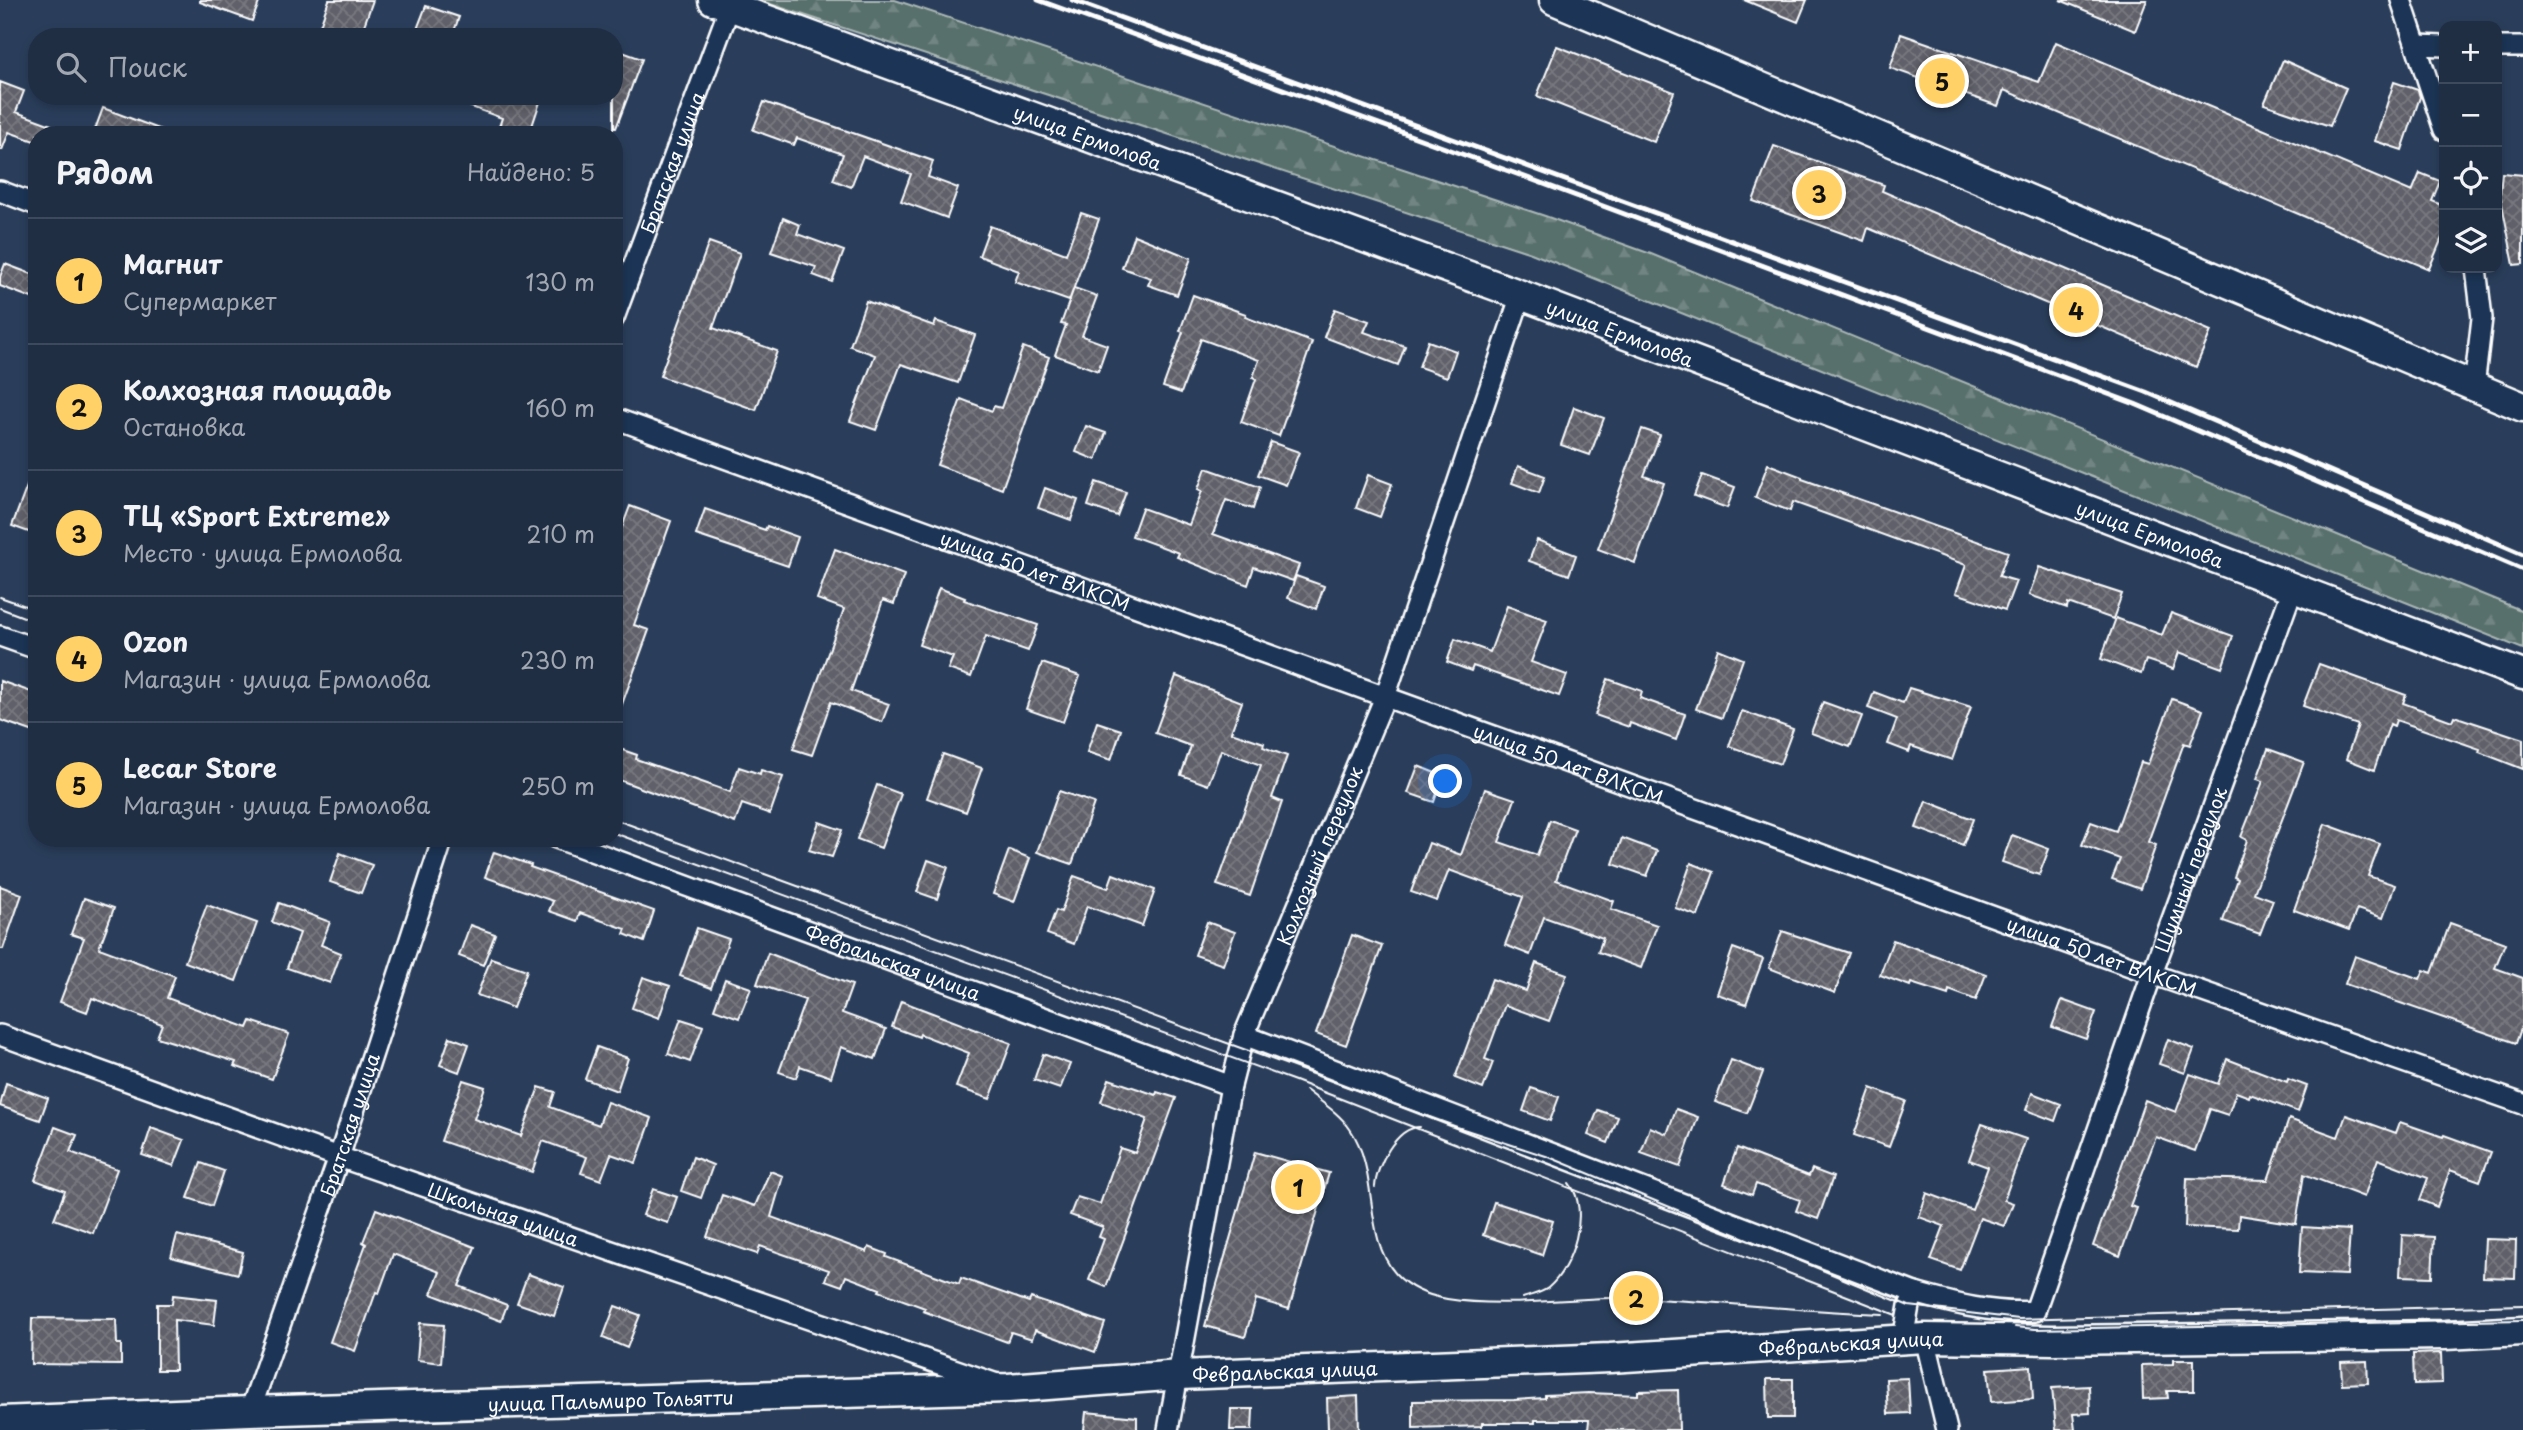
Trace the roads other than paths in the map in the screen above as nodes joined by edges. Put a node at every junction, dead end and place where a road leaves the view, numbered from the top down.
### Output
1 (1554, 0) edge
2 (2401, 0) edge
3 (722, 3) edge
4 (2417, 45) junction
5 (2439, 46) edge
6 (2502, 47) edge
7 (2523, 47) edge
8 (2439, 114) edge
9 (0, 191) edge
10 (28, 202) edge
11 (2477, 273) edge
12 (623, 292) edge
13 (1521, 295) junction
14 (2474, 387) junction
15 (2523, 407) edge
16 (623, 421) edge
17 (2293, 588) junction
18 (0, 636) edge
19 (28, 646) edge
20 (2523, 675) edge
21 (1385, 697) junction
22 (440, 847) edge
23 (580, 847) edge
24 (2152, 974) junction
25 (0, 1035) edge
26 (1244, 1035) junction
27 (1231, 1086) junction
28 (2523, 1104) edge
29 (338, 1157) junction
30 (1915, 1293) junction
31 (2035, 1311) joint
32 (2523, 1331) edge
33 (1914, 1338) junction
34 (1180, 1375) junction
35 (1008, 1388) junction
36 (250, 1410) junction
37 (0, 1421) edge
38 (1168, 1430) edge
39 (1947, 1430) edge

1 - 14 street
2 - 4 street
3 - 12 street, Братская улица
3 - 13 street, улица Ермолова
4 - 5 street
4 - 8 street
6 - 7 street
9 - 10 street
11 - 14 street
13 - 17 street, улица Ермолова
13 - 21 street, Колхозный переулок
14 - 15 street
16 - 21 street, улица 50 лет ВЛКСМ
17 - 20 street, улица Ермолова
17 - 24 street, Шумный переулок
18 - 19 street
21 - 24 street, улица 50 лет ВЛКСМ
21 - 26 street, Колхозный переулок
22 - 29 street, Братская улица
23 - 27 street, Февральская улица
24 - 28 street, улица 50 лет ВЛКСМ
24 - 31 street, Шумный переулок
25 - 29 street, Школьная улица
26 - 27 street, Колхозный переулок
26 - 30 street, Февральская улица
27 - 34 street, Колхозный переулок
29 - 35 street, Школьная улица
29 - 36 street, Братская улица
30 - 31 street, Февральская улица
30 - 33 street
32 - 33 street, Февральская улица
33 - 34 street, Февральская улица
33 - 39 street
34 - 35 street, улица Пальмиро Тольятти
34 - 38 street, Колхозный переулок
35 - 36 street, улица Пальмиро Тольятти
36 - 37 street, улица Пальмиро Тольятти

